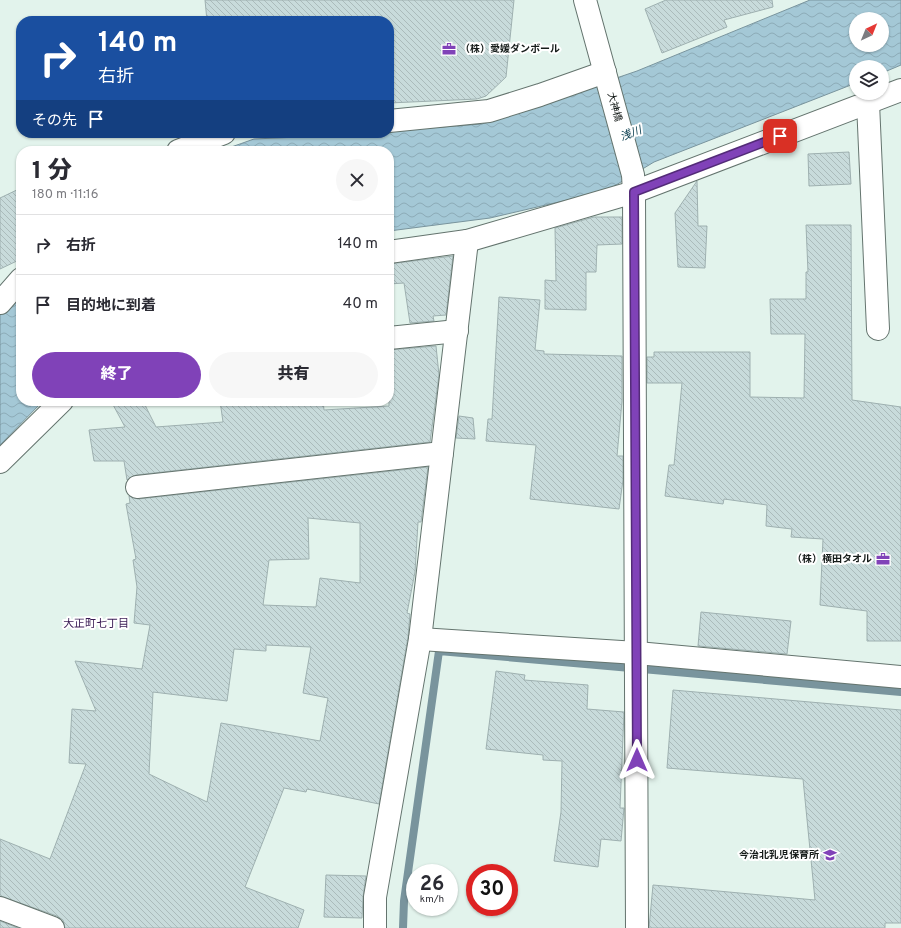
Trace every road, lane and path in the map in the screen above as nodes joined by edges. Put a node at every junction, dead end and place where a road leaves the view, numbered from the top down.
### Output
1 (585, 0) edge
2 (607, 78) junction
3 (901, 90) edge
4 (868, 102) junction
5 (394, 120) edge
6 (211, 138) edge
7 (191, 146) edge
8 (633, 184) junction
9 (467, 241) junction
10 (394, 251) edge
11 (16, 285) edge
12 (0, 303) edge
13 (878, 329) dead end
14 (456, 331) junction
15 (394, 337) edge
16 (57, 406) edge
17 (442, 453) junction
18 (0, 462) edge
19 (137, 487) dead end
20 (420, 639) junction
21 (637, 653) junction
22 (901, 677) edge
23 (0, 908) edge
24 (52, 928) edge
25 (375, 928) edge
26 (637, 928) edge

1 - 2 street, 大神橋
2 - 5 street
2 - 8 street, 大神橋
3 - 4 street
4 - 8 street
4 - 13 street
6 - 7 street
8 - 9 street
8 - 21 street, 大神橋
9 - 10 street
9 - 14 street
11 - 12 street
14 - 15 street
14 - 17 street
16 - 18 street
17 - 19 street
17 - 20 street
20 - 21 street
20 - 25 street
21 - 22 street
21 - 26 street, 大神橋
23 - 24 street

